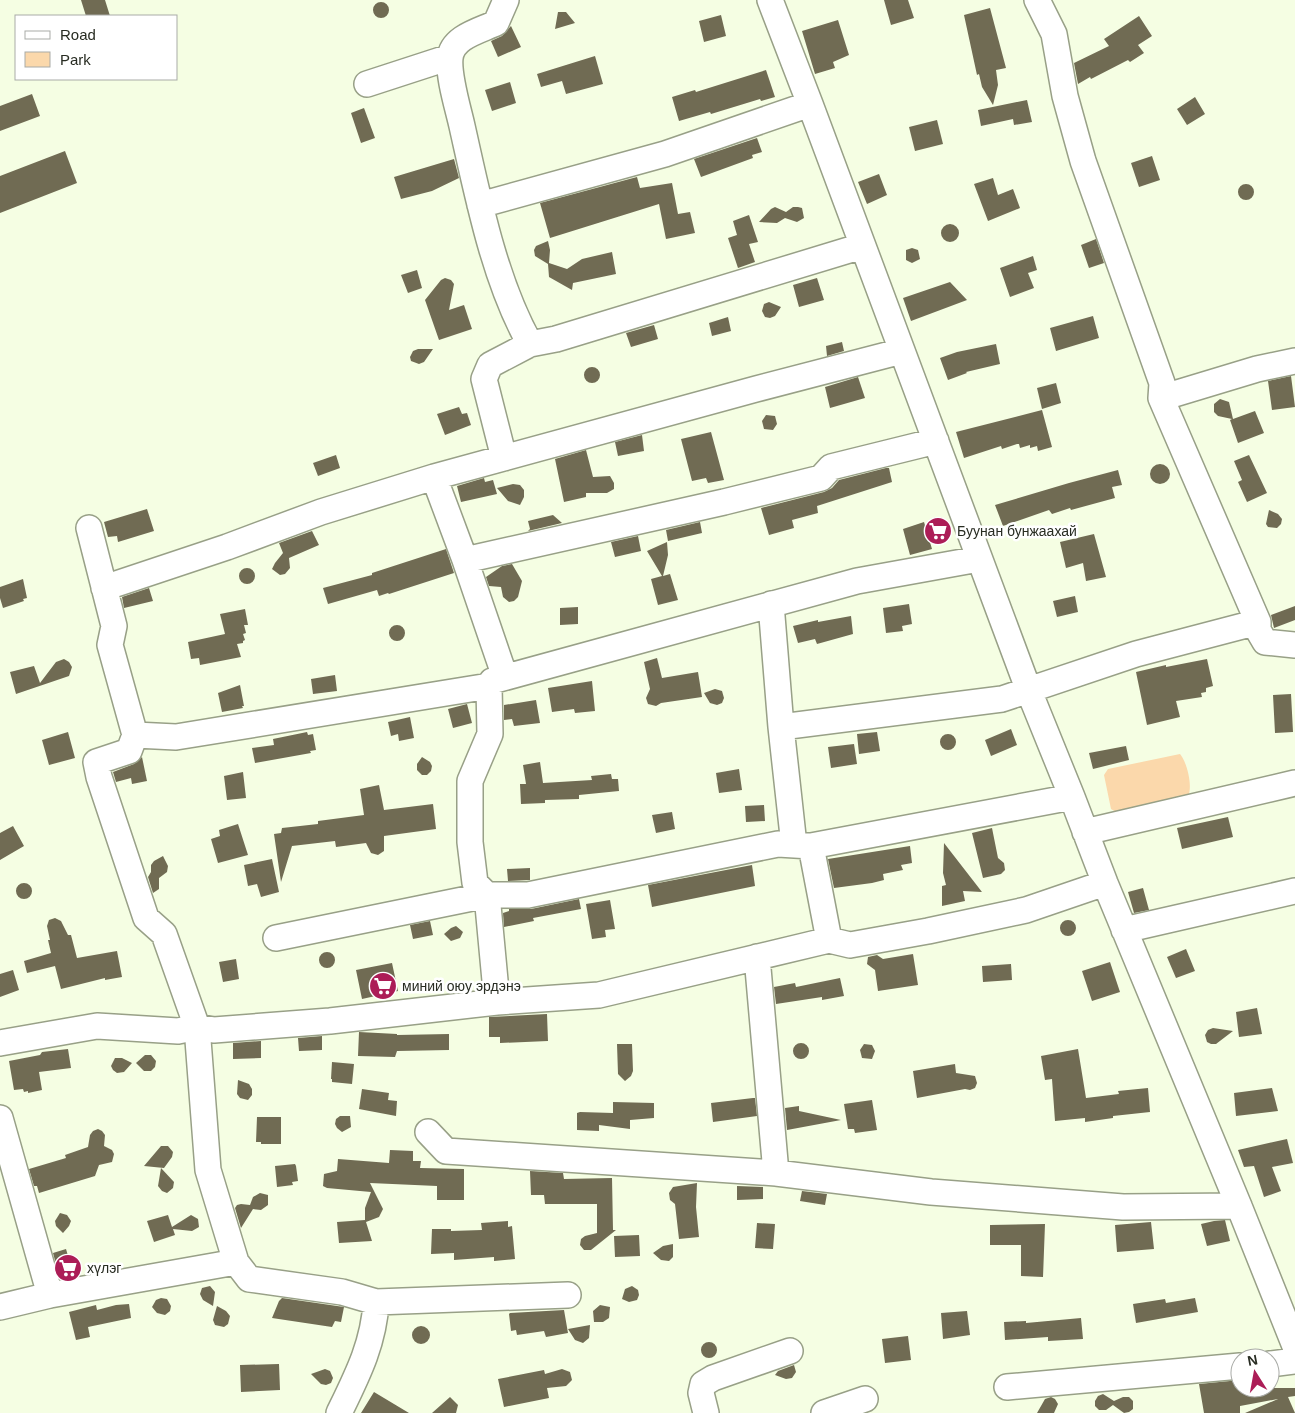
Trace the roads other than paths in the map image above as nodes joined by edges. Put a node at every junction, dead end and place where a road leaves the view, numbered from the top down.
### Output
1 (506, 0) edge
2 (770, 0) edge
3 (1036, 0) edge
4 (450, 57) junction
5 (367, 84) dead end
6 (810, 104) junction
7 (480, 205) junction
8 (862, 246) junction
9 (530, 344) junction
10 (902, 351) junction
11 (1295, 361) edge
12 (1161, 398) junction
13 (936, 442) junction
14 (504, 458) junction
15 (434, 477) junction
16 (90, 528) dead end
17 (979, 559) junction
18 (465, 560) junction
19 (104, 588) junction
20 (771, 604) junction
21 (1258, 622) junction
22 (1295, 645) edge
23 (497, 682) junction
24 (1028, 691) junction
25 (781, 727) junction
26 (135, 734) junction
27 (1295, 782) edge
28 (1072, 797) junction
29 (1086, 832) junction
30 (803, 846) junction
31 (1105, 883) junction
32 (1295, 891) edge
33 (487, 895) junction
34 (1124, 930) junction
35 (276, 938) dead end
36 (829, 940) junction
37 (757, 958) junction
38 (498, 1002) junction
39 (197, 1027) junction
40 (0, 1043) edge
41 (0, 1118) edge
42 (428, 1132) dead end
43 (776, 1173) junction
44 (1239, 1206) junction
45 (236, 1262) junction
46 (50, 1294) junction
47 (568, 1295) dead end
48 (376, 1302) junction
49 (0, 1307) edge
50 (1295, 1346) edge
51 (790, 1351) dead end
52 (1295, 1362) edge
53 (1280, 1363) edge
54 (1230, 1367) edge
55 (1007, 1387) dead end
56 (865, 1399) dead end
57 (339, 1413) edge
58 (706, 1413) edge
59 (824, 1413) edge

1 - 4 street
2 - 6 street
3 - 12 street
4 - 5 street
4 - 7 street
6 - 7 street
6 - 8 street
7 - 9 street
8 - 9 street
8 - 10 street
9 - 14 street
10 - 13 street
10 - 14 street
11 - 12 street
12 - 21 street
13 - 17 street
13 - 18 street
14 - 15 street
15 - 18 street
15 - 19 street
16 - 19 street
17 - 20 street
17 - 24 street
18 - 23 street
19 - 26 street
20 - 23 street
20 - 25 street
21 - 22 street
21 - 24 street
23 - 26 street
23 - 33 street
24 - 25 street
24 - 28 street
25 - 30 street
26 - 39 street
27 - 29 street
28 - 29 street
28 - 30 street
29 - 31 street
30 - 33 street
30 - 36 street
31 - 34 street
31 - 36 street
32 - 34 street
33 - 35 street
33 - 38 street
34 - 44 street
36 - 37 street
37 - 38 street
37 - 43 street
38 - 39 street
39 - 40 street
39 - 45 street
41 - 46 street
42 - 43 street
43 - 44 street
44 - 50 street
45 - 46 street
45 - 48 street
46 - 49 street
47 - 48 street
48 - 57 street
51 - 58 street
52 - 53 street
54 - 55 street
56 - 59 street

